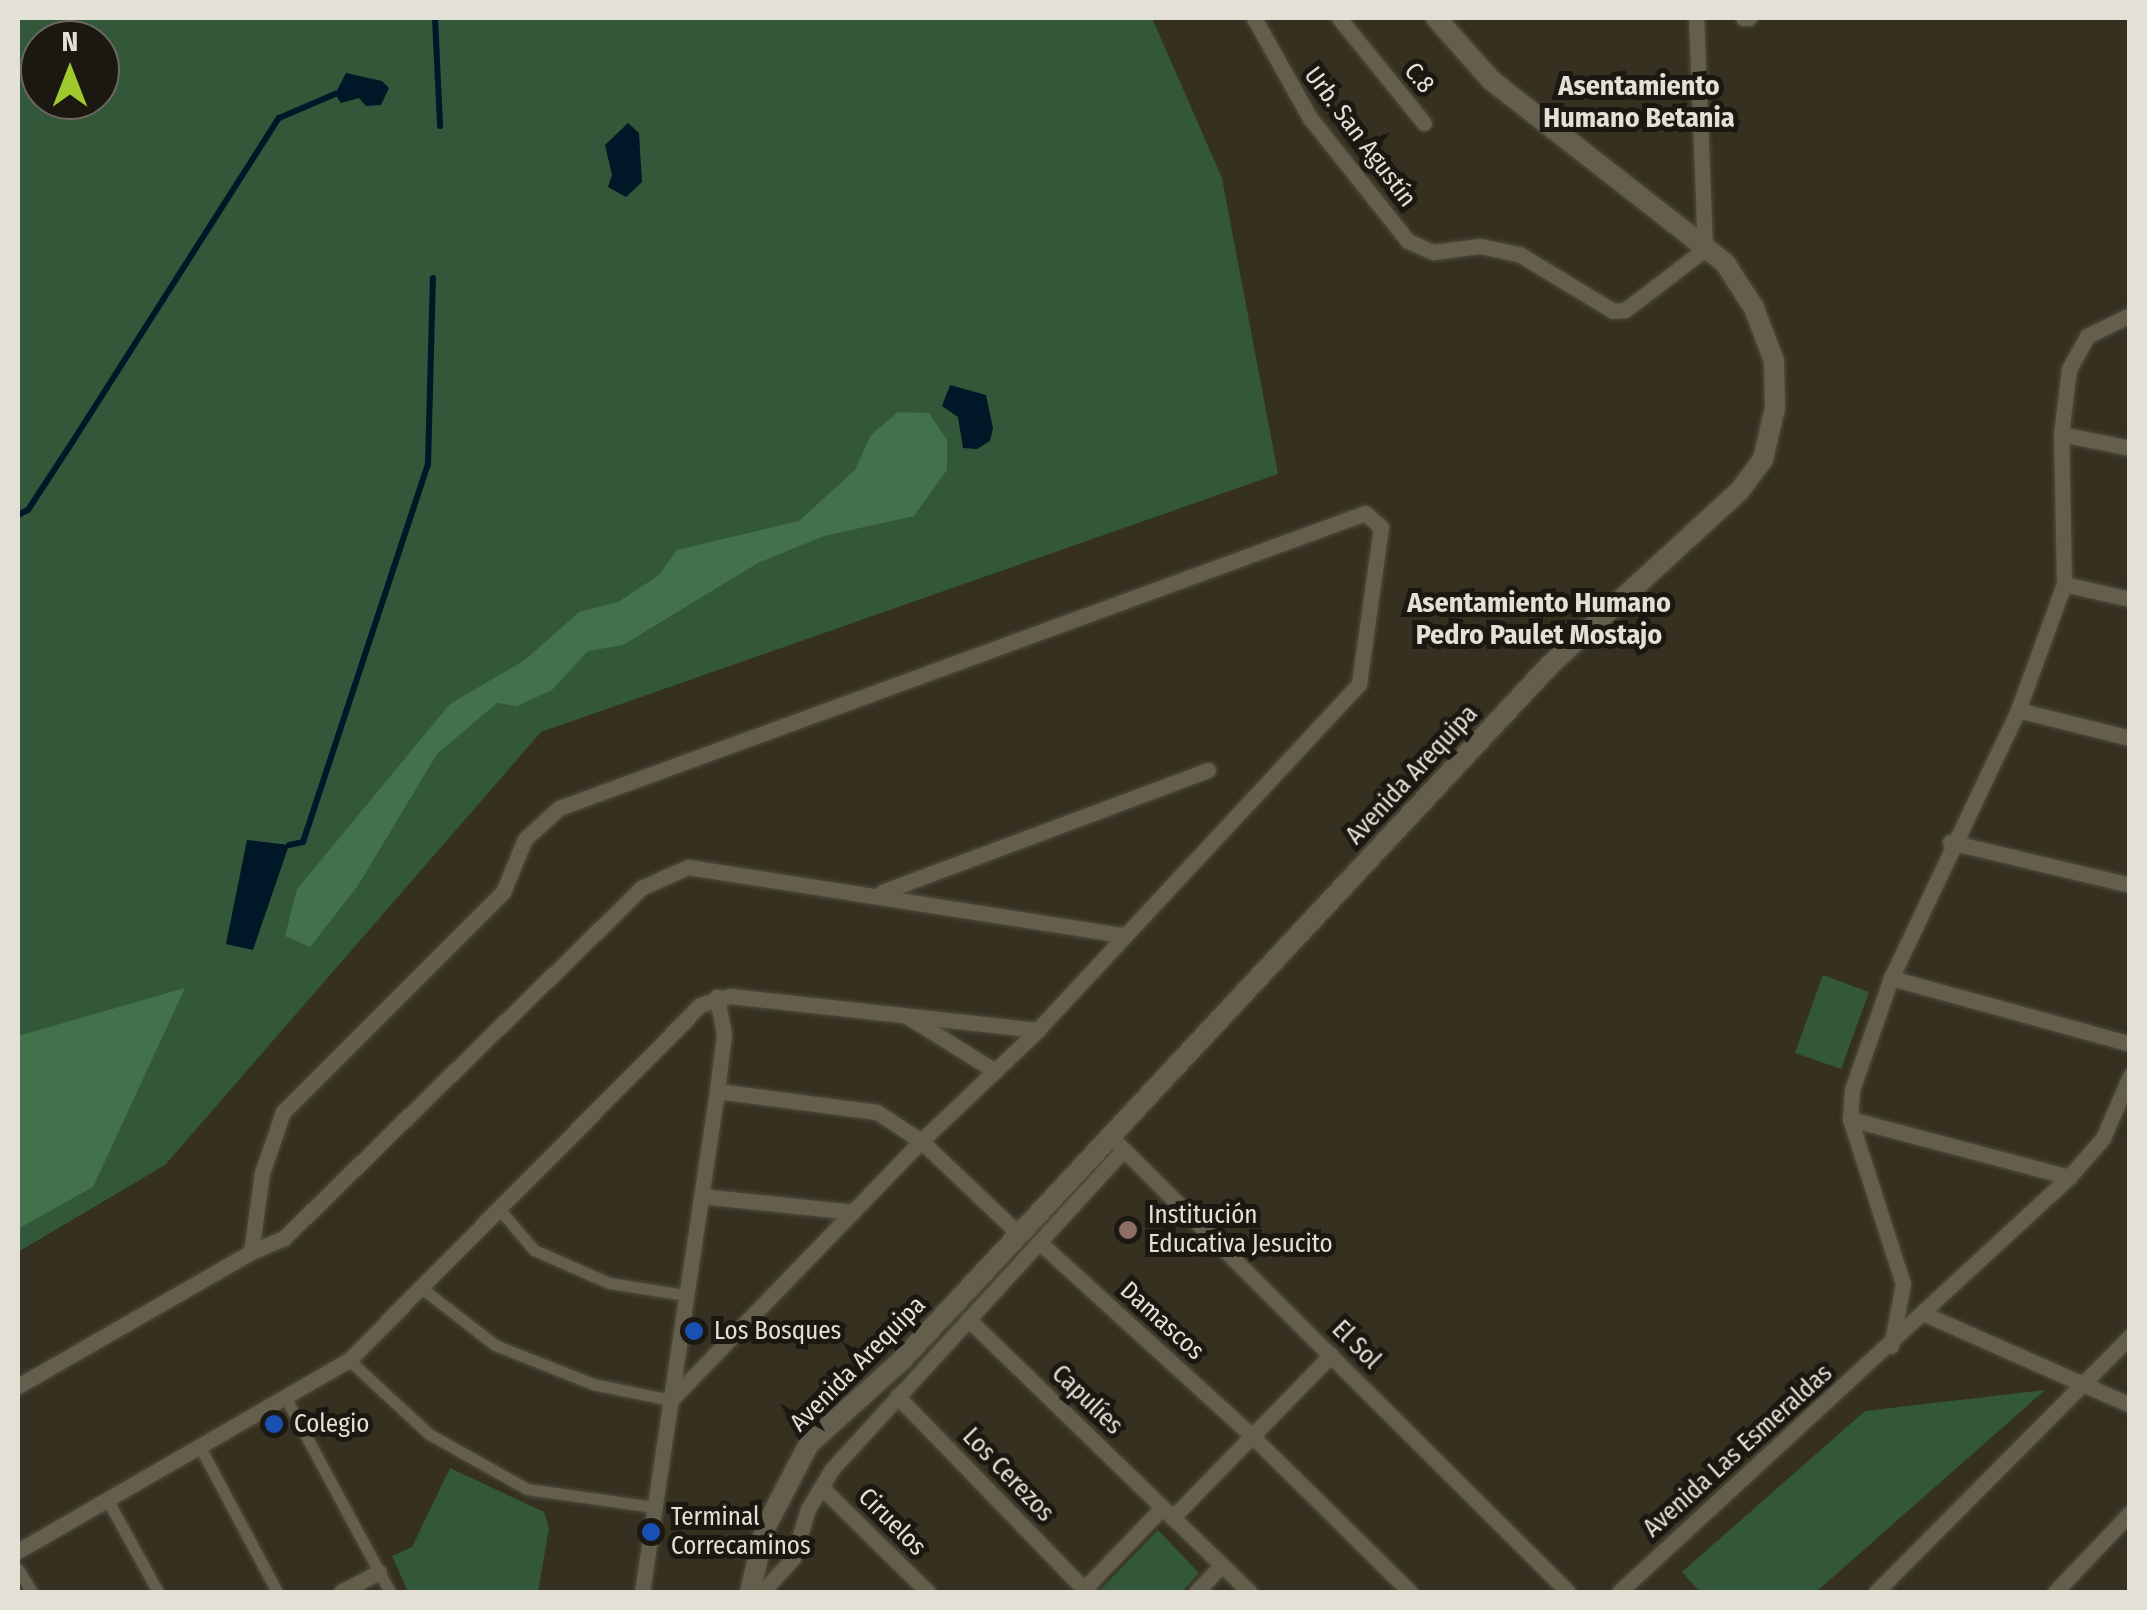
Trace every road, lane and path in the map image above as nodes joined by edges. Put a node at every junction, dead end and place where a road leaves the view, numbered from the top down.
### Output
1 (1254, 18) edge
2 (1339, 18) edge
3 (1436, 18) edge
4 (1696, 18) edge
5 (1424, 123) dead end
6 (1705, 249) junction
7 (2130, 315) edge
8 (2061, 434) junction
9 (2130, 448) edge
10 (2064, 584) junction
11 (2130, 599) edge
12 (2018, 710) junction
13 (2130, 738) edge
14 (1208, 770) dead end
15 (1950, 842) junction
16 (2130, 885) edge
17 (878, 894) junction
18 (1123, 935) junction
19 (1891, 978) junction
20 (717, 997) junction
21 (906, 1016) junction
22 (1038, 1030) junction
23 (2130, 1044) edge
24 (995, 1071) junction
25 (2130, 1076) edge
26 (717, 1091) junction
27 (1850, 1119) junction
28 (921, 1141) junction
29 (1116, 1142) junction
30 (2070, 1177) junction
31 (701, 1196) junction
32 (499, 1208) junction
33 (853, 1212) junction
34 (1029, 1238) junction
35 (251, 1252) junction
36 (424, 1290) junction
37 (686, 1295) junction
38 (1928, 1315) junction
39 (968, 1319) junction
40 (2130, 1336) edge
41 (1891, 1346) junction
42 (1331, 1355) junction
43 (349, 1360) junction
44 (18, 1386) edge
45 (2078, 1386) junction
46 (897, 1396) junction
47 (285, 1397) junction
48 (671, 1400) junction
49 (2130, 1405) edge
50 (1252, 1436) junction
51 (200, 1447) junction
52 (821, 1487) junction
53 (108, 1502) junction
54 (654, 1507) junction
55 (1167, 1513) junction
56 (2130, 1513) edge
57 (18, 1551) edge
58 (1221, 1566) junction
59 (18, 1569) edge
60 (379, 1572) junction
61 (771, 1589) edge
62 (1086, 1590) edge
63 (32, 1592) edge
64 (158, 1592) edge
65 (277, 1592) edge
66 (341, 1592) edge
67 (390, 1592) edge
68 (642, 1592) edge
69 (750, 1592) edge
70 (928, 1592) edge
71 (1196, 1592) edge
72 (1250, 1592) edge
73 (1410, 1592) edge
74 (1568, 1592) edge
75 (1620, 1592) edge
76 (1876, 1592) edge
77 (2056, 1592) edge

1 - 6 street, Urb. San Agustín
2 - 5 street, C.8
3 - 6 street, Avenida Arequipa
4 - 6 street
6 - 29 street, Avenida Arequipa
7 - 8 street
8 - 9 street
8 - 10 street
10 - 11 street
10 - 12 street
12 - 13 street
12 - 15 street
14 - 17 street
15 - 16 street
15 - 19 street
17 - 18 street
17 - 35 street
18 - 22 street
18 - 35 street
19 - 23 street
19 - 27 street
20 - 21 street
20 - 26 street
20 - 32 street
21 - 22 street
21 - 24 street
22 - 24 street
24 - 28 street
25 - 30 street
26 - 28 street, Damascos
26 - 31 street
27 - 30 street
27 - 41 street
28 - 33 street
28 - 34 street, Damascos
29 - 34 street, Avenida Arequipa
29 - 42 street, El Sol
30 - 38 street
31 - 33 street
31 - 37 street
32 - 36 street
32 - 37 street
33 - 48 street
34 - 39 street
34 - 50 street, Damascos
34 - 69 street, Avenida Arequipa
35 - 44 street
36 - 43 street
36 - 48 street
37 - 48 street
38 - 41 street, Avenida Las Esmeraldas
38 - 45 street
39 - 46 street
39 - 55 street, Capulíes
40 - 45 street
41 - 75 street, Avenida Las Esmeraldas
42 - 50 street
42 - 74 street, El Sol
43 - 47 street
43 - 54 street
45 - 49 street
45 - 76 street
46 - 52 street
46 - 62 street, Los Cerezos
47 - 51 street
47 - 60 street
48 - 54 street
50 - 55 street
50 - 73 street, Damascos
51 - 53 street
51 - 65 street
52 - 61 street
52 - 70 street, Ciruelos
53 - 57 street
53 - 64 street
54 - 68 street
55 - 58 street, Capulíes
55 - 62 street
56 - 77 street
58 - 71 street
58 - 72 street, Capulíes
59 - 63 street
60 - 66 street
60 - 67 street

